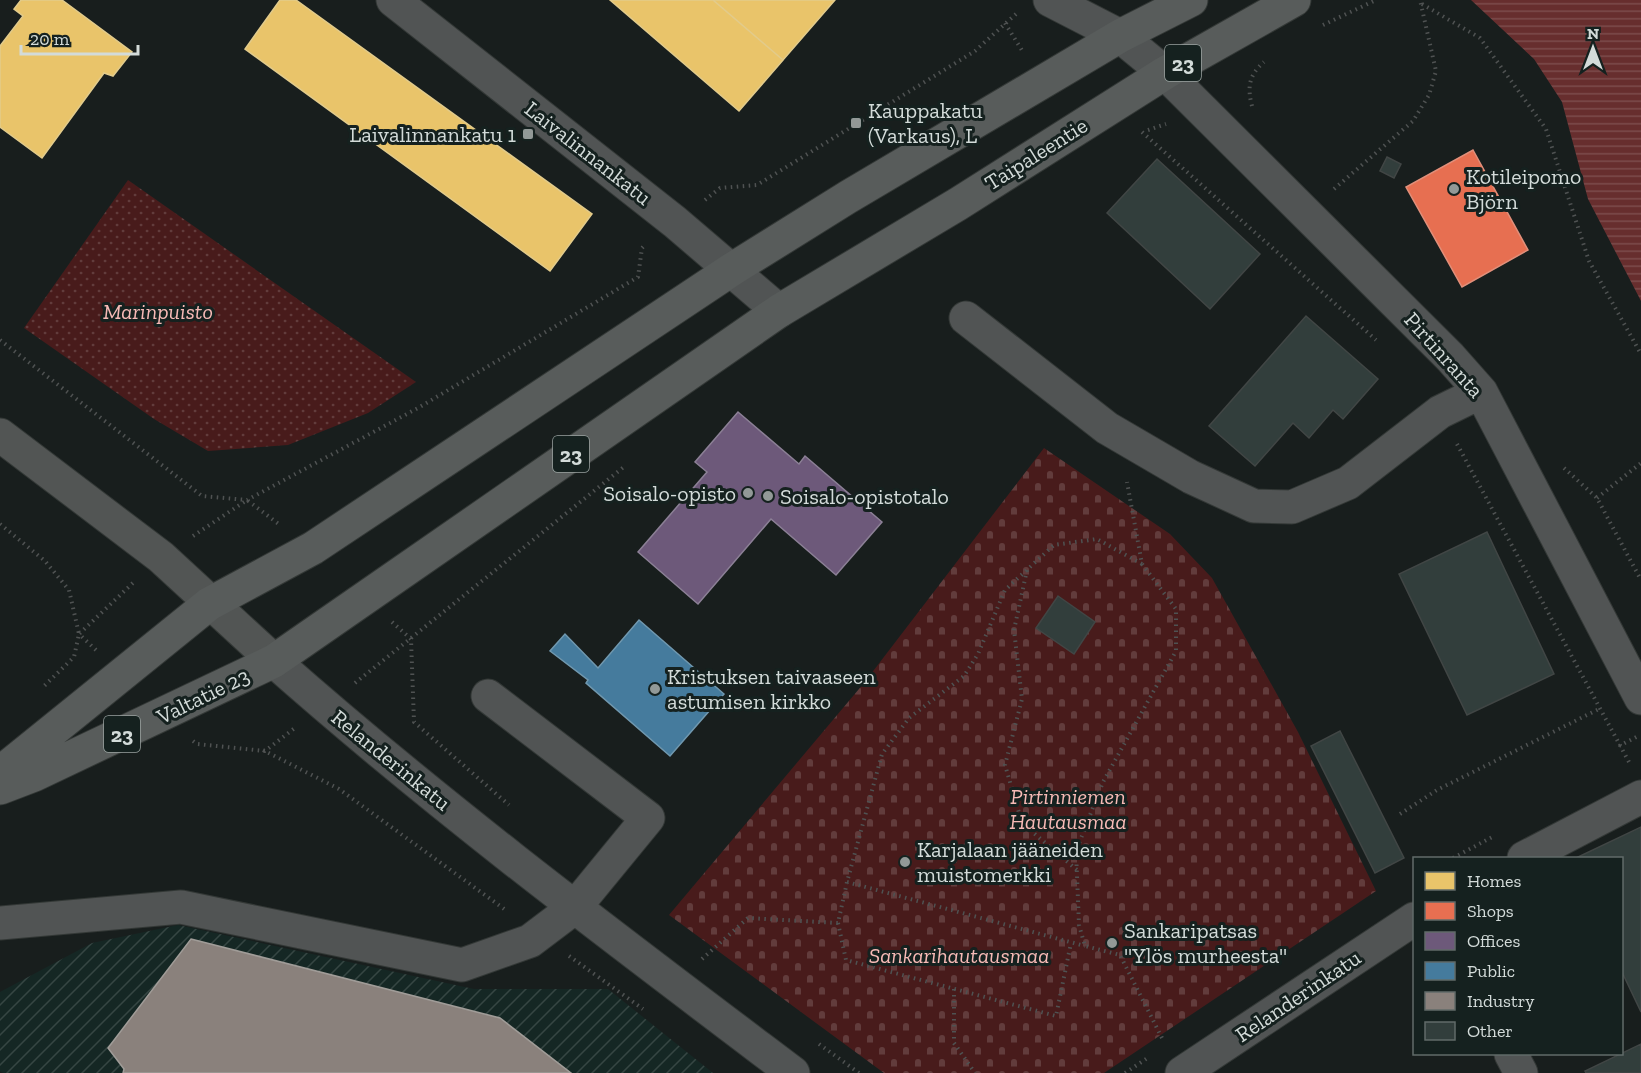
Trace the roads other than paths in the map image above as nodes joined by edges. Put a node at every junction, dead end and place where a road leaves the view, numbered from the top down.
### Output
1 (393, 0) edge
2 (1191, 0) edge
3 (1294, 0) edge
4 (1036, 4) edge
5 (1120, 36) junction
6 (1165, 73) junction
7 (731, 270) junction
8 (779, 311) junction
9 (966, 318) dead end
10 (1481, 392) junction
11 (0, 435) edge
12 (209, 604) junction
13 (274, 661) junction
14 (488, 696) dead end
15 (1641, 698) edge
16 (0, 773) edge
17 (0, 788) edge
18 (1641, 798) edge
19 (1526, 857) edge
20 (575, 907) junction
21 (1413, 920) edge
22 (0, 923) edge
23 (1512, 1055) edge
24 (1174, 1059) edge
25 (793, 1073) edge
26 (1521, 1073) edge

1 - 7 street, Laivalinnankatu
2 - 5 highway, 23
3 - 6 highway, Taipaleentie / 23
4 - 5 street, Pirtinranta
5 - 6 street, Pirtinranta
5 - 7 highway, 23
6 - 8 highway, Taipaleentie / 23
6 - 10 street, Pirtinranta
7 - 8 street, Laivalinnankatu
7 - 12 highway, 23
8 - 13 highway, 23
9 - 10 street
10 - 15 street, Pirtinranta
11 - 12 main road, Relanderinkatu
12 - 13 main road, Relanderinkatu
12 - 16 highway, 23
13 - 17 highway, Valtatie 23 / 23
13 - 20 street, Relanderinkatu
14 - 20 street
18 - 19 street
20 - 22 street
20 - 25 street, Relanderinkatu
21 - 24 street, Relanderinkatu
23 - 26 street

